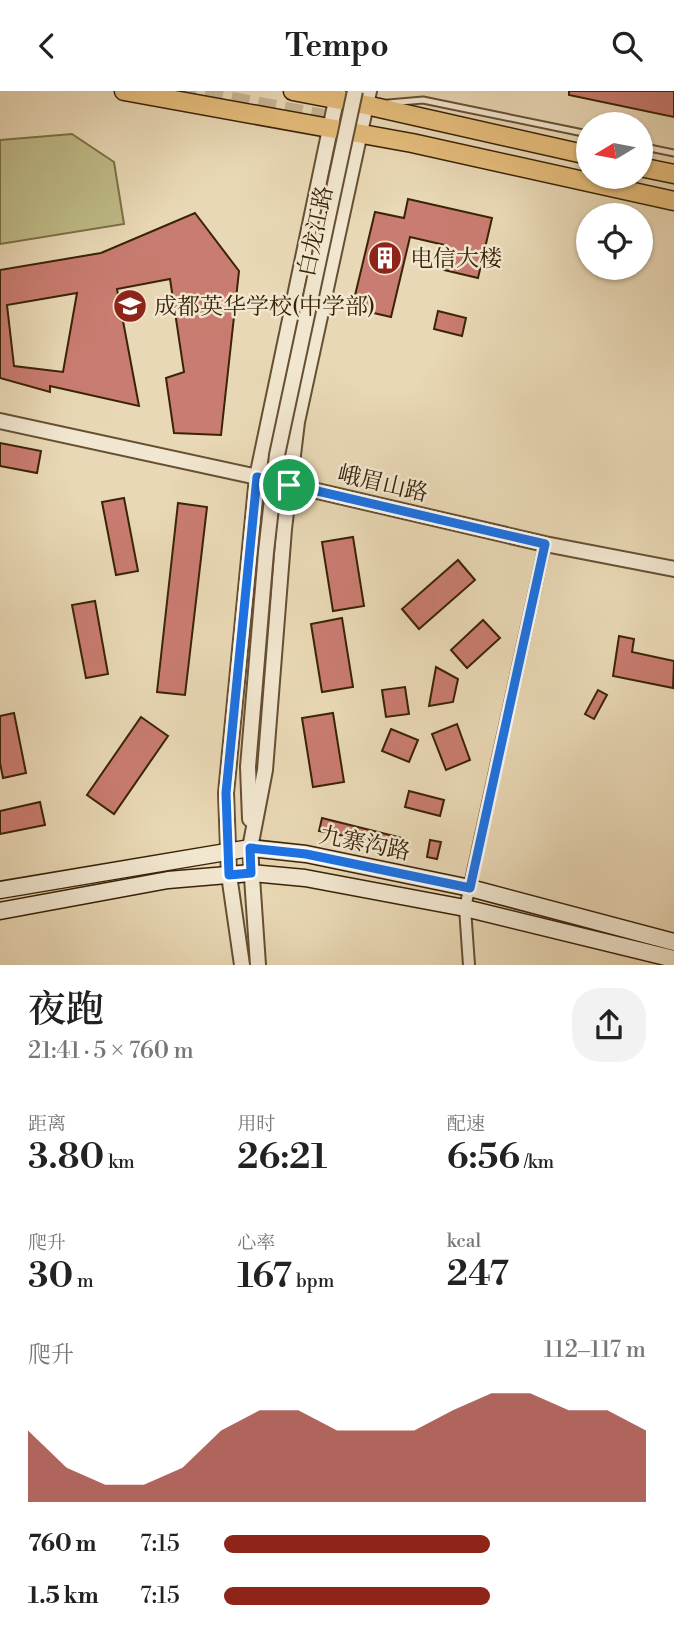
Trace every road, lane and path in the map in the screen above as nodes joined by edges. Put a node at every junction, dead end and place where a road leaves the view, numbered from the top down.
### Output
1 (124, 91) edge
2 (293, 91) edge
3 (337, 95) edge
4 (363, 96) edge
5 (329, 129) junction
6 (576, 132) edge
7 (359, 134) junction
8 (653, 149) edge
9 (576, 152) edge
10 (674, 153) edge
11 (653, 170) edge
12 (674, 174) edge
13 (674, 201) edge
14 (0, 421) edge
15 (257, 477) junction
16 (289, 485) junction
17 (545, 544) junction
18 (674, 569) edge
19 (250, 848) junction
20 (227, 851) junction
21 (251, 873) junction
22 (229, 875) junction
23 (470, 888) junction
24 (0, 890) edge
25 (465, 908) junction
26 (0, 911) edge
27 (674, 942) edge
28 (674, 959) edge
29 (242, 965) edge
30 (258, 965) edge
31 (469, 965) edge

1 - 5 main road
2 - 3 main road
3 - 4 main road
3 - 5 street, 白龙江路
4 - 6 lane
4 - 7 street, 白龙江路
4 - 9 main road
4 - 19 street, bridge
5 - 7 main road
5 - 15 street, 白龙江路
7 - 13 main road
7 - 16 street, 白龙江路
8 - 10 lane
11 - 12 main road
14 - 15 street, 峨眉山路
15 - 16 street, 峨眉山路
15 - 20 street, 白龙江路
16 - 17 street, 峨眉山路
16 - 19 street, 白龙江路
17 - 18 street, 峨眉山路
17 - 23 street
19 - 20 main road, 九寨沟路
19 - 21 street, 白龙江路
19 - 23 main road, 九寨沟路
20 - 22 street, 白龙江路
20 - 24 main road, 九寨沟路
21 - 22 main road, 九寨沟路
21 - 25 main road, 九寨沟路
21 - 30 street, 白龙江路
22 - 26 main road, 九寨沟路
22 - 29 street, 白龙江路
23 - 25 street
23 - 27 main road, 九寨沟路
25 - 28 main road, 九寨沟路
25 - 31 street

